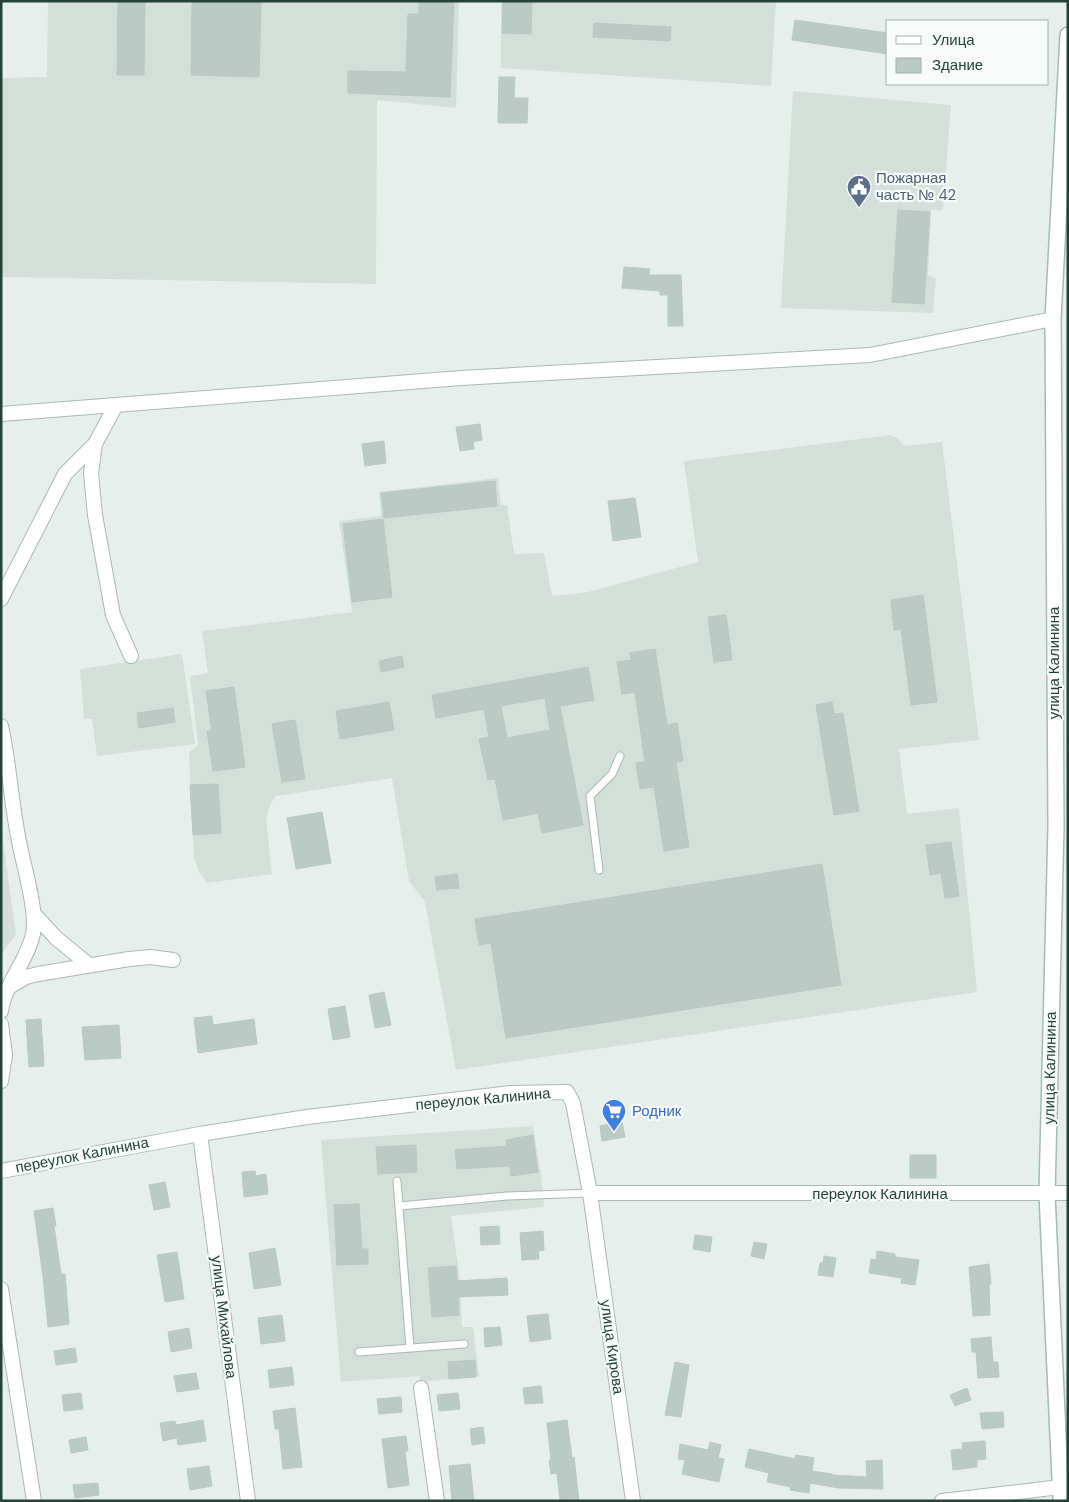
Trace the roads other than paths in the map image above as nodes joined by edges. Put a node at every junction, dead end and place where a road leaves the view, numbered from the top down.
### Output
1 (1068, 36) edge
2 (1052, 319) junction
3 (116, 405) junction
4 (1, 414) edge
5 (95, 444) junction
6 (1, 599) edge
7 (131, 656) dead end
8 (1, 726) edge
9 (620, 756) dead end
10 (599, 870) dead end
11 (34, 914) junction
12 (174, 960) dead end
13 (89, 966) junction
14 (8, 987) junction
15 (1, 1011) edge
16 (1, 1024) edge
17 (1, 1082) edge
18 (200, 1134) junction
19 (1, 1170) edge
20 (397, 1181) dead end
21 (590, 1193) junction
22 (1068, 1193) edge
23 (1047, 1194) junction
24 (400, 1206) junction
25 (1, 1289) edge
26 (464, 1344) dead end
27 (410, 1348) junction
28 (359, 1352) dead end
29 (420, 1388) dead end
30 (1061, 1494) edge
31 (34, 1501) edge
32 (248, 1501) edge
33 (437, 1501) edge
34 (634, 1501) edge
35 (942, 1501) edge

1 - 2 street, улица Калинина
2 - 3 street
2 - 23 street, улица Калинина
3 - 4 street
3 - 5 street
5 - 6 street
5 - 7 street
8 - 11 street
9 - 10 lane
11 - 13 street
11 - 14 street
12 - 13 street
13 - 14 street
14 - 15 street
16 - 17 street
18 - 19 street, переулок Калинина
18 - 21 street, переулок Калинина
18 - 32 street, улица Михайлова
20 - 24 lane
21 - 23 street, переулок Калинина
21 - 24 lane
21 - 34 street, улица Кирова
22 - 23 street, переулок Калинина
23 - 30 street, улица Калинина
24 - 27 lane
25 - 31 street
26 - 27 lane
27 - 28 lane
29 - 33 street
30 - 35 street

